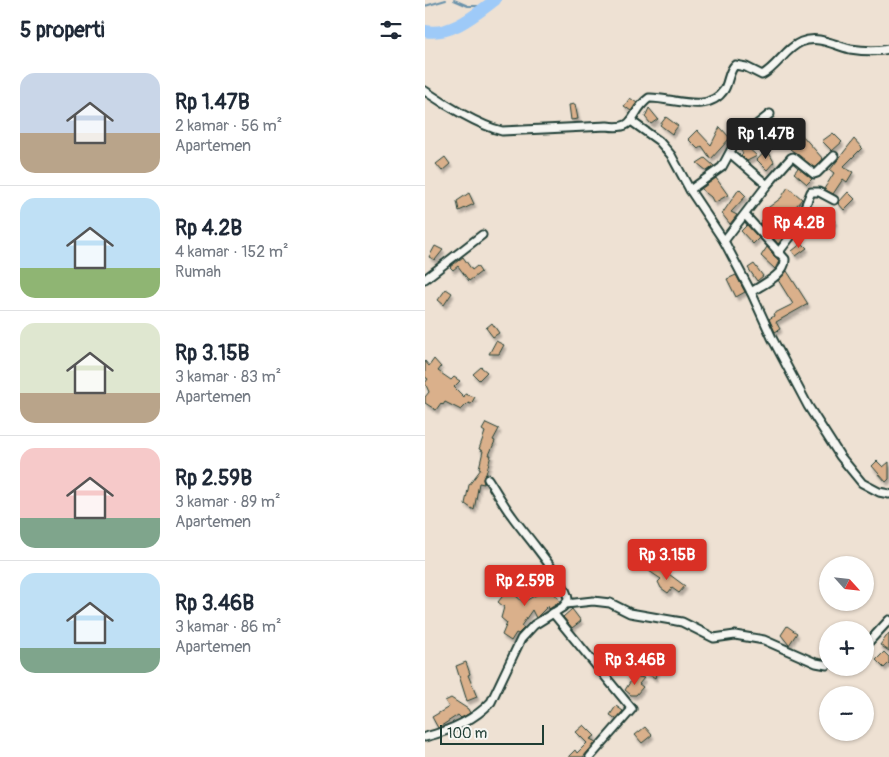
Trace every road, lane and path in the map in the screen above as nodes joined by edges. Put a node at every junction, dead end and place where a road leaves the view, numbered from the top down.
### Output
1 (889, 50) edge
2 (425, 91) edge
3 (770, 114) dead end
4 (631, 121) junction
5 (731, 154) junction
6 (834, 156) dead end
7 (767, 185) junction
8 (690, 190) junction
9 (834, 200) dead end
10 (745, 214) junction
11 (482, 235) dead end
12 (724, 241) junction
13 (778, 253) junction
14 (425, 278) edge
15 (751, 292) junction
16 (487, 479) dead end
17 (889, 494) edge
18 (566, 604) junction
19 (553, 613) junction
20 (889, 620) edge
21 (874, 636) edge
22 (819, 664) edge
23 (425, 737) edge
24 (589, 757) edge

1 - 4 street
2 - 4 street
3 - 5 street
4 - 8 street
5 - 7 street
5 - 8 street
6 - 7 street
7 - 10 street
8 - 12 street
9 - 13 street
10 - 12 street
10 - 13 street
11 - 14 street
12 - 15 street
13 - 15 street
15 - 17 street
16 - 18 street
18 - 19 street
18 - 22 street
19 - 23 street
19 - 24 street
20 - 21 street

